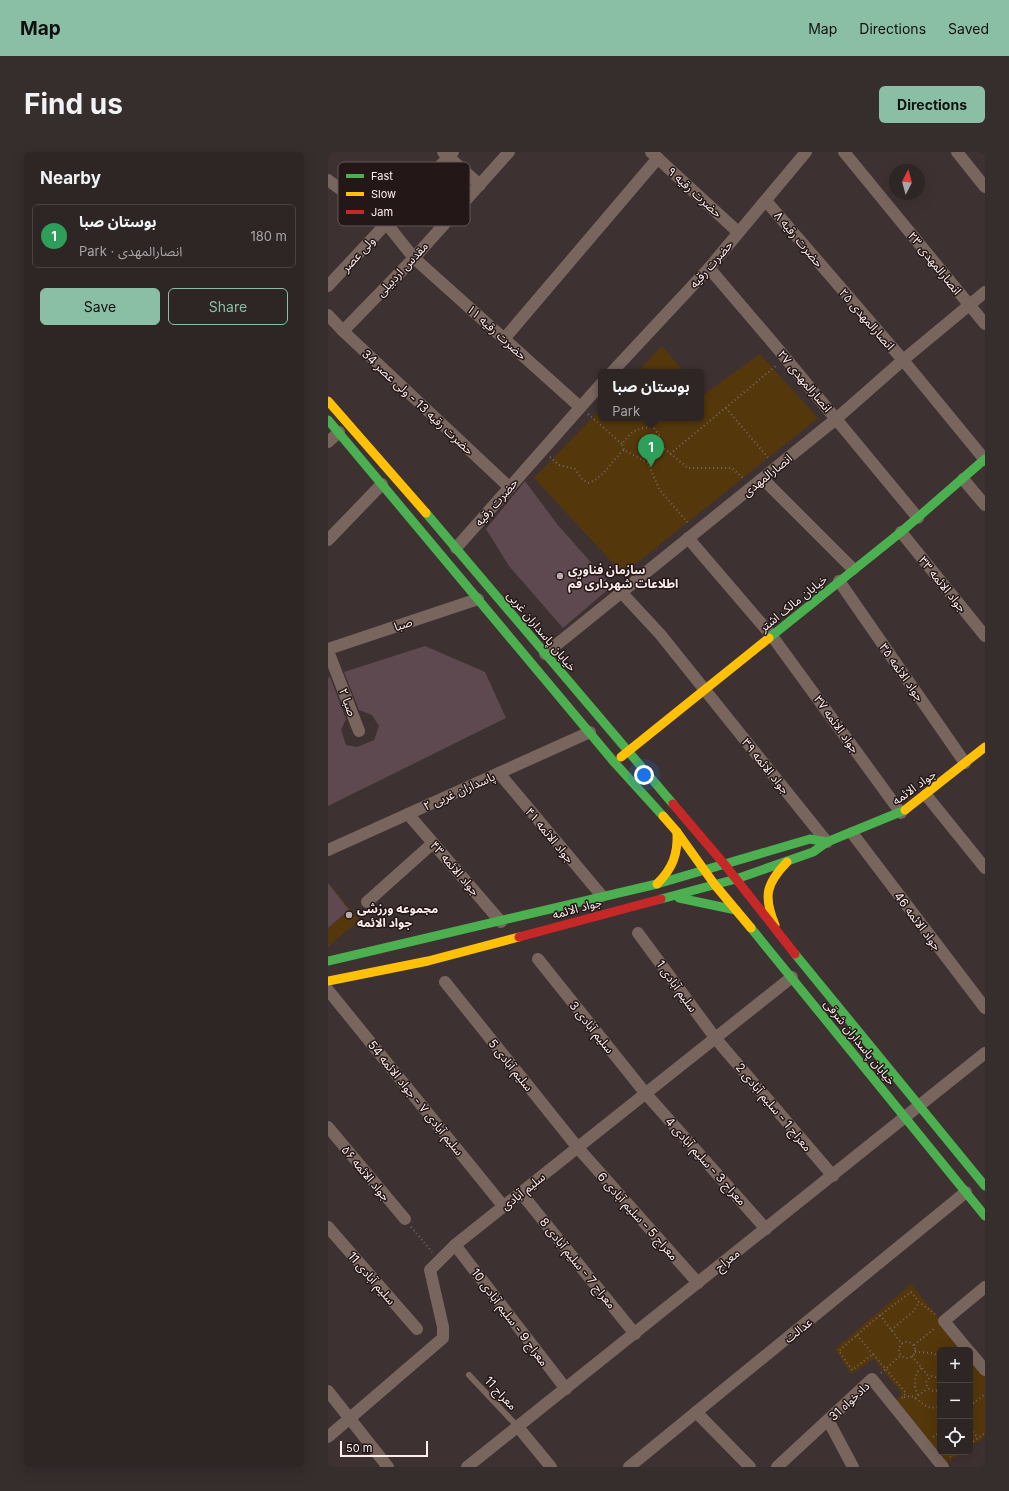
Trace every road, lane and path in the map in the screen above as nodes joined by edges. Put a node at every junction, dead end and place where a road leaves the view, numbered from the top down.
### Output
1 (509, 152) edge
2 (806, 152) edge
3 (844, 152) edge
4 (448, 153) edge
5 (654, 155) edge
6 (960, 156) edge
7 (440, 162) edge
8 (457, 162) edge
9 (470, 175) edge
10 (328, 180) edge
11 (480, 185) junction
12 (985, 186) edge
13 (338, 187) edge
14 (470, 196) edge
15 (766, 201) junction
16 (383, 226) edge
17 (388, 226) edge
18 (443, 226) edge
19 (738, 232) junction
20 (414, 258) junction
21 (709, 268) junction
22 (831, 278) joint
23 (329, 284) edge
24 (985, 292) edge
25 (969, 305) junction
26 (328, 315) edge
27 (985, 324) edge
28 (343, 331) junction
29 (504, 339) junction
30 (786, 358) junction
31 (903, 360) junction
32 (615, 369) edge
33 (598, 387) edge
34 (328, 401) edge
35 (580, 407) junction
36 (726, 408) junction
37 (836, 418) junction
38 (328, 420) edge
39 (339, 432) junction
40 (328, 442) edge
41 (622, 444) junction
42 (661, 446) junction
43 (542, 450) junction
44 (624, 450) junction
45 (670, 454) junction
46 (985, 459) edge
47 (648, 463) junction
48 (777, 467) junction
49 (763, 479) junction
50 (963, 479) junction
51 (382, 484) junction
52 (509, 487) junction
53 (752, 487) junction
54 (985, 505) edge
55 (918, 518) junction
56 (901, 532) junction
57 (692, 535) junction
58 (328, 540) edge
59 (456, 548) junction
60 (853, 569) junction
61 (839, 581) junction
62 (621, 592) junction
63 (478, 599) junction
64 (772, 636) junction
65 (985, 636) edge
66 (328, 650) edge
67 (545, 654) junction
68 (706, 690) junction
69 (359, 731) dead end
70 (590, 732) junction
71 (985, 747) edge
72 (629, 752) junction
73 (614, 762) junction
74 (965, 763) junction
75 (499, 773) junction
76 (926, 795) junction
77 (901, 813) junction
78 (408, 814) junction
79 (677, 832) junction
80 (852, 833) junction
81 (827, 842) junction
82 (434, 843) junction
83 (328, 850) edge
84 (791, 858) junction
85 (725, 865) junction
86 (985, 868) edge
87 (706, 871) junction
88 (736, 879) junction
89 (657, 884) junction
90 (715, 885) junction
91 (602, 896) junction
92 (671, 897) junction
93 (367, 902) dead end
94 (736, 910) junction
95 (501, 922) junction
96 (638, 933) dead end
97 (778, 934) junction
98 (538, 959) dead end
99 (328, 961) edge
100 (792, 977) junction
101 (328, 980) edge
102 (445, 982) dead end
103 (328, 990) edge
104 (985, 1008) edge
105 (716, 1039) junction
106 (985, 1053) edge
107 (646, 1094) junction
108 (919, 1106) junction
109 (905, 1117) junction
110 (328, 1127) edge
111 (578, 1148) junction
112 (833, 1176) junction
113 (985, 1186) edge
114 (966, 1192) junction
115 (521, 1193) junction
116 (504, 1207) junction
117 (985, 1216) edge
118 (405, 1219) joint
119 (328, 1227) edge
120 (766, 1229) junction
121 (455, 1245) junction
122 (439, 1260) junction
123 (698, 1283) junction
124 (985, 1287) edge
125 (911, 1292) dead end
126 (919, 1302) dead end
127 (880, 1315) junction
128 (944, 1321) junction
129 (417, 1329) dead end
130 (891, 1330) junction
131 (635, 1334) junction
132 (857, 1335) junction
133 (902, 1344) junction
134 (914, 1346) junction
135 (966, 1347) edge
136 (915, 1352) junction
137 (873, 1354) junction
138 (901, 1355) junction
139 (937, 1355) edge
140 (912, 1356) junction
141 (973, 1356) edge
142 (922, 1368) junction
143 (885, 1370) junction
144 (985, 1370) edge
145 (469, 1375) dead end
146 (937, 1376) edge
147 (930, 1377) junction
148 (872, 1379) junction
149 (928, 1388) junction
150 (566, 1389) junction
151 (937, 1390) edge
152 (328, 1392) edge
153 (985, 1394) edge
154 (918, 1395) junction
155 (902, 1398) junction
156 (915, 1398) junction
157 (900, 1401) dead end
158 (973, 1404) edge
159 (937, 1407) edge
160 (696, 1412) junction
161 (350, 1418) junction
162 (828, 1420) junction
163 (518, 1427) junction
164 (973, 1432) edge
165 (985, 1433) edge
166 (328, 1436) edge
167 (978, 1438) junction
168 (973, 1442) edge
169 (955, 1455) edge
170 (946, 1463) edge
171 (388, 1467) edge
172 (467, 1467) edge
173 (551, 1467) edge
174 (629, 1467) edge
175 (750, 1467) edge
176 (777, 1467) edge
177 (853, 1467) edge

1 - 11 street, مقدس اردبیلی
2 - 15 street, حضرت رقیه
3 - 25 street, انصارالمهدی ۲۳
4 - 7 street, ولی عصر
4 - 8 street
5 - 19 street, حضرت رقیه ۹
5 - 29 street
6 - 12 street
9 - 11 street
10 - 13 street, حضرت رقیه ۱۱
11 - 14 street, مقدس اردبیلی
15 - 19 street, حضرت رقیه
15 - 22 street, حضرت رقیه ۸
16 - 23 street, ولی عصر
17 - 20 street, حضرت رقیه ۱۱
18 - 20 street, مقدس اردبیلی
19 - 21 street, حضرت رقیه
20 - 28 street, مقدس اردبیلی
20 - 29 street, حضرت رقیه ۱۱
21 - 30 street, انصارالمهدی ۲۷
21 - 32 street, حضرت رقیه
22 - 31 street, انصارالمهدی ۲۵
24 - 25 street, انصارالمهدی
25 - 27 street, انصارالمهدی ۲۳
25 - 31 street, انصارالمهدی
26 - 28 street, حضرت رقیه 13 - ولی عصر 34
28 - 52 street, حضرت رقیه 13 - ولی عصر 34
29 - 35 street, حضرت رقیه ۱۱
30 - 36 path
30 - 37 street, انصارالمهدی ۲۷
31 - 37 street, انصارالمهدی
31 - 46 street, انصارالمهدی ۲۵
33 - 35 street, حضرت رقیه
34 - 59 street, خیابان پاسداران غربی
35 - 41 path
35 - 43 street, حضرت رقیه
36 - 45 path
36 - 48 path
37 - 48 street, انصارالمهدی
37 - 55 street, انصارالمهدی ۲۷
38 - 39 street
39 - 40 street
39 - 51 street
41 - 42 path
41 - 44 path
42 - 45 path
42 - 47 path
43 - 44 path
43 - 52 street, حضرت رقیه
44 - 47 path
45 - 53 path
46 - 50 street, خیابان مالک اشتر
47 - 57 path
48 - 49 street, انصارالمهدی
49 - 53 street, انصارالمهدی
49 - 60 street
50 - 54 street
50 - 55 street, خیابان مالک اشتر
51 - 58 street
51 - 63 street
52 - 59 street, حضرت رقیه
53 - 57 street, انصارالمهدی
55 - 56 street, خیابان مالک اشتر
56 - 60 street, خیابان مالک اشتر
56 - 65 street, جواد الائمه ۳۳
57 - 62 street, انصارالمهدی
57 - 64 street, جواد الائمه ۳۷
59 - 67 street, خیابان پاسداران غربی
60 - 61 street, خیابان مالک اشتر
61 - 64 street, خیابان مالک اشتر
61 - 74 street, جواد الائمه ۳۵
62 - 67 street, انصارالمهدی
62 - 68 street, جواد الائمه ۳۹
63 - 66 street, صبا
63 - 70 street
64 - 68 street, خیابان مالک اشتر
64 - 77 street, جواد الائمه ۳۷
66 - 69 street, صبا ۲
67 - 72 street, خیابان پاسداران غربی
68 - 72 street, خیابان مالک اشتر
68 - 81 street, جواد الائمه ۳۹
70 - 73 street
70 - 75 street, پاسداران غربی ۲
71 - 74 street, جواد الائمه
72 - 73 street, خیابان مالک اشتر
72 - 85 street, خیابان پاسداران غربی
73 - 79 street
74 - 76 street, جواد الائمه
75 - 78 street, پاسداران غربی ۲
75 - 91 street, جواد الائمه ۴۱
76 - 77 street, جواد الائمه
76 - 86 street
77 - 80 street, جواد الائمه
78 - 82 street, جواد الائمه ۴۳
78 - 83 street, پاسداران غربی ۲
79 - 87 street
79 - 89 street
80 - 81 street, جواد الائمه
80 - 104 street, جواد الائمه 46
81 - 84 street, جواد الائمه
81 - 85 street, جواد الائمه
82 - 93 street
82 - 95 street, جواد الائمه ۴۳
84 - 88 street, جواد الائمه
84 - 97 street
85 - 87 street, جواد الائمه
85 - 88 street, خیابان پاسداران غربی
87 - 89 street, جواد الائمه
87 - 90 street
88 - 90 street, جواد الائمه
88 - 97 street, خیابان پاسداران شرقی
89 - 91 street, جواد الائمه
90 - 92 street, جواد الائمه
90 - 94 street, خیابان پاسداران شرقی
91 - 95 street, جواد الائمه
92 - 94 street
92 - 101 street, جواد الائمه
94 - 100 street, خیابان پاسداران شرقی
95 - 99 street, جواد الائمه
96 - 105 street, سلیم آبادی 1
97 - 108 street, خیابان پاسداران شرقی
98 - 107 street, سلیم آبادی 3
100 - 105 street, سلیم آبادی
100 - 109 street, خیابان پاسداران شرقی
102 - 111 street, سلیم آبادی 5
103 - 116 street, سلیم آبادی ۷ - جواد الائمه 54
105 - 107 street, سلیم آبادی
105 - 112 street, معراج 1 - سلیم آبادی 2
106 - 108 street, معراج
107 - 111 street, سلیم آبادی
107 - 120 street, معراج 3 - سلیم آبادی 4
108 - 109 street, معراج
108 - 113 street, خیابان پاسداران شرقی
109 - 112 street, معراج
109 - 114 street, خیابان پاسداران شرقی
110 - 118 street, جواد الائمه ۵۶
111 - 115 street, سلیم آبادی
111 - 123 street, معراج 5 - سلیم آبادی 6
112 - 120 street, معراج
114 - 117 street, خیابان پاسداران شرقی
114 - 160 street, عدالت
115 - 116 street, سلیم آبادی
115 - 131 street, معراج 7 - سلیم آبادی 8
116 - 121 street, سلیم آبادی
118 - 122 path
119 - 129 street, سلیم آبادی 11
120 - 123 street, معراج
121 - 122 street, سلیم آبادی
121 - 150 street, معراج 9 - سلیم آبادی 10
122 - 161 street, سلیم آبادی
123 - 131 street, معراج
124 - 128 street
125 - 127 path
126 - 130 path
127 - 130 path
127 - 132 path
128 - 134 path
128 - 135 street
130 - 133 path
131 - 150 street, معراج
132 - 137 path
132 - 137 path
133 - 134 path
133 - 138 path
134 - 136 path
136 - 139 path
136 - 140 path
137 - 143 path
138 - 140 path
138 - 143 path
140 - 142 path
141 - 144 street
142 - 147 path
142 - 154 path
143 - 148 path
143 - 155 path
145 - 163 lane, معراج 11
146 - 147 path
147 - 149 path
148 - 162 street, دادخواه 31
148 - 170 street, دادخواه 31
149 - 151 path
149 - 154 path
150 - 163 street, معراج
152 - 161 street
153 - 158 path
154 - 156 path
155 - 156 path
155 - 157 path
156 - 159 path
160 - 174 street, عدالت
160 - 175 street
161 - 166 street, سلیم آبادی
161 - 171 street
162 - 176 street, دادخواه 31
162 - 177 street
163 - 172 street, معراج
163 - 173 street
164 - 167 path
165 - 167 path
167 - 168 path
169 - 170 path

